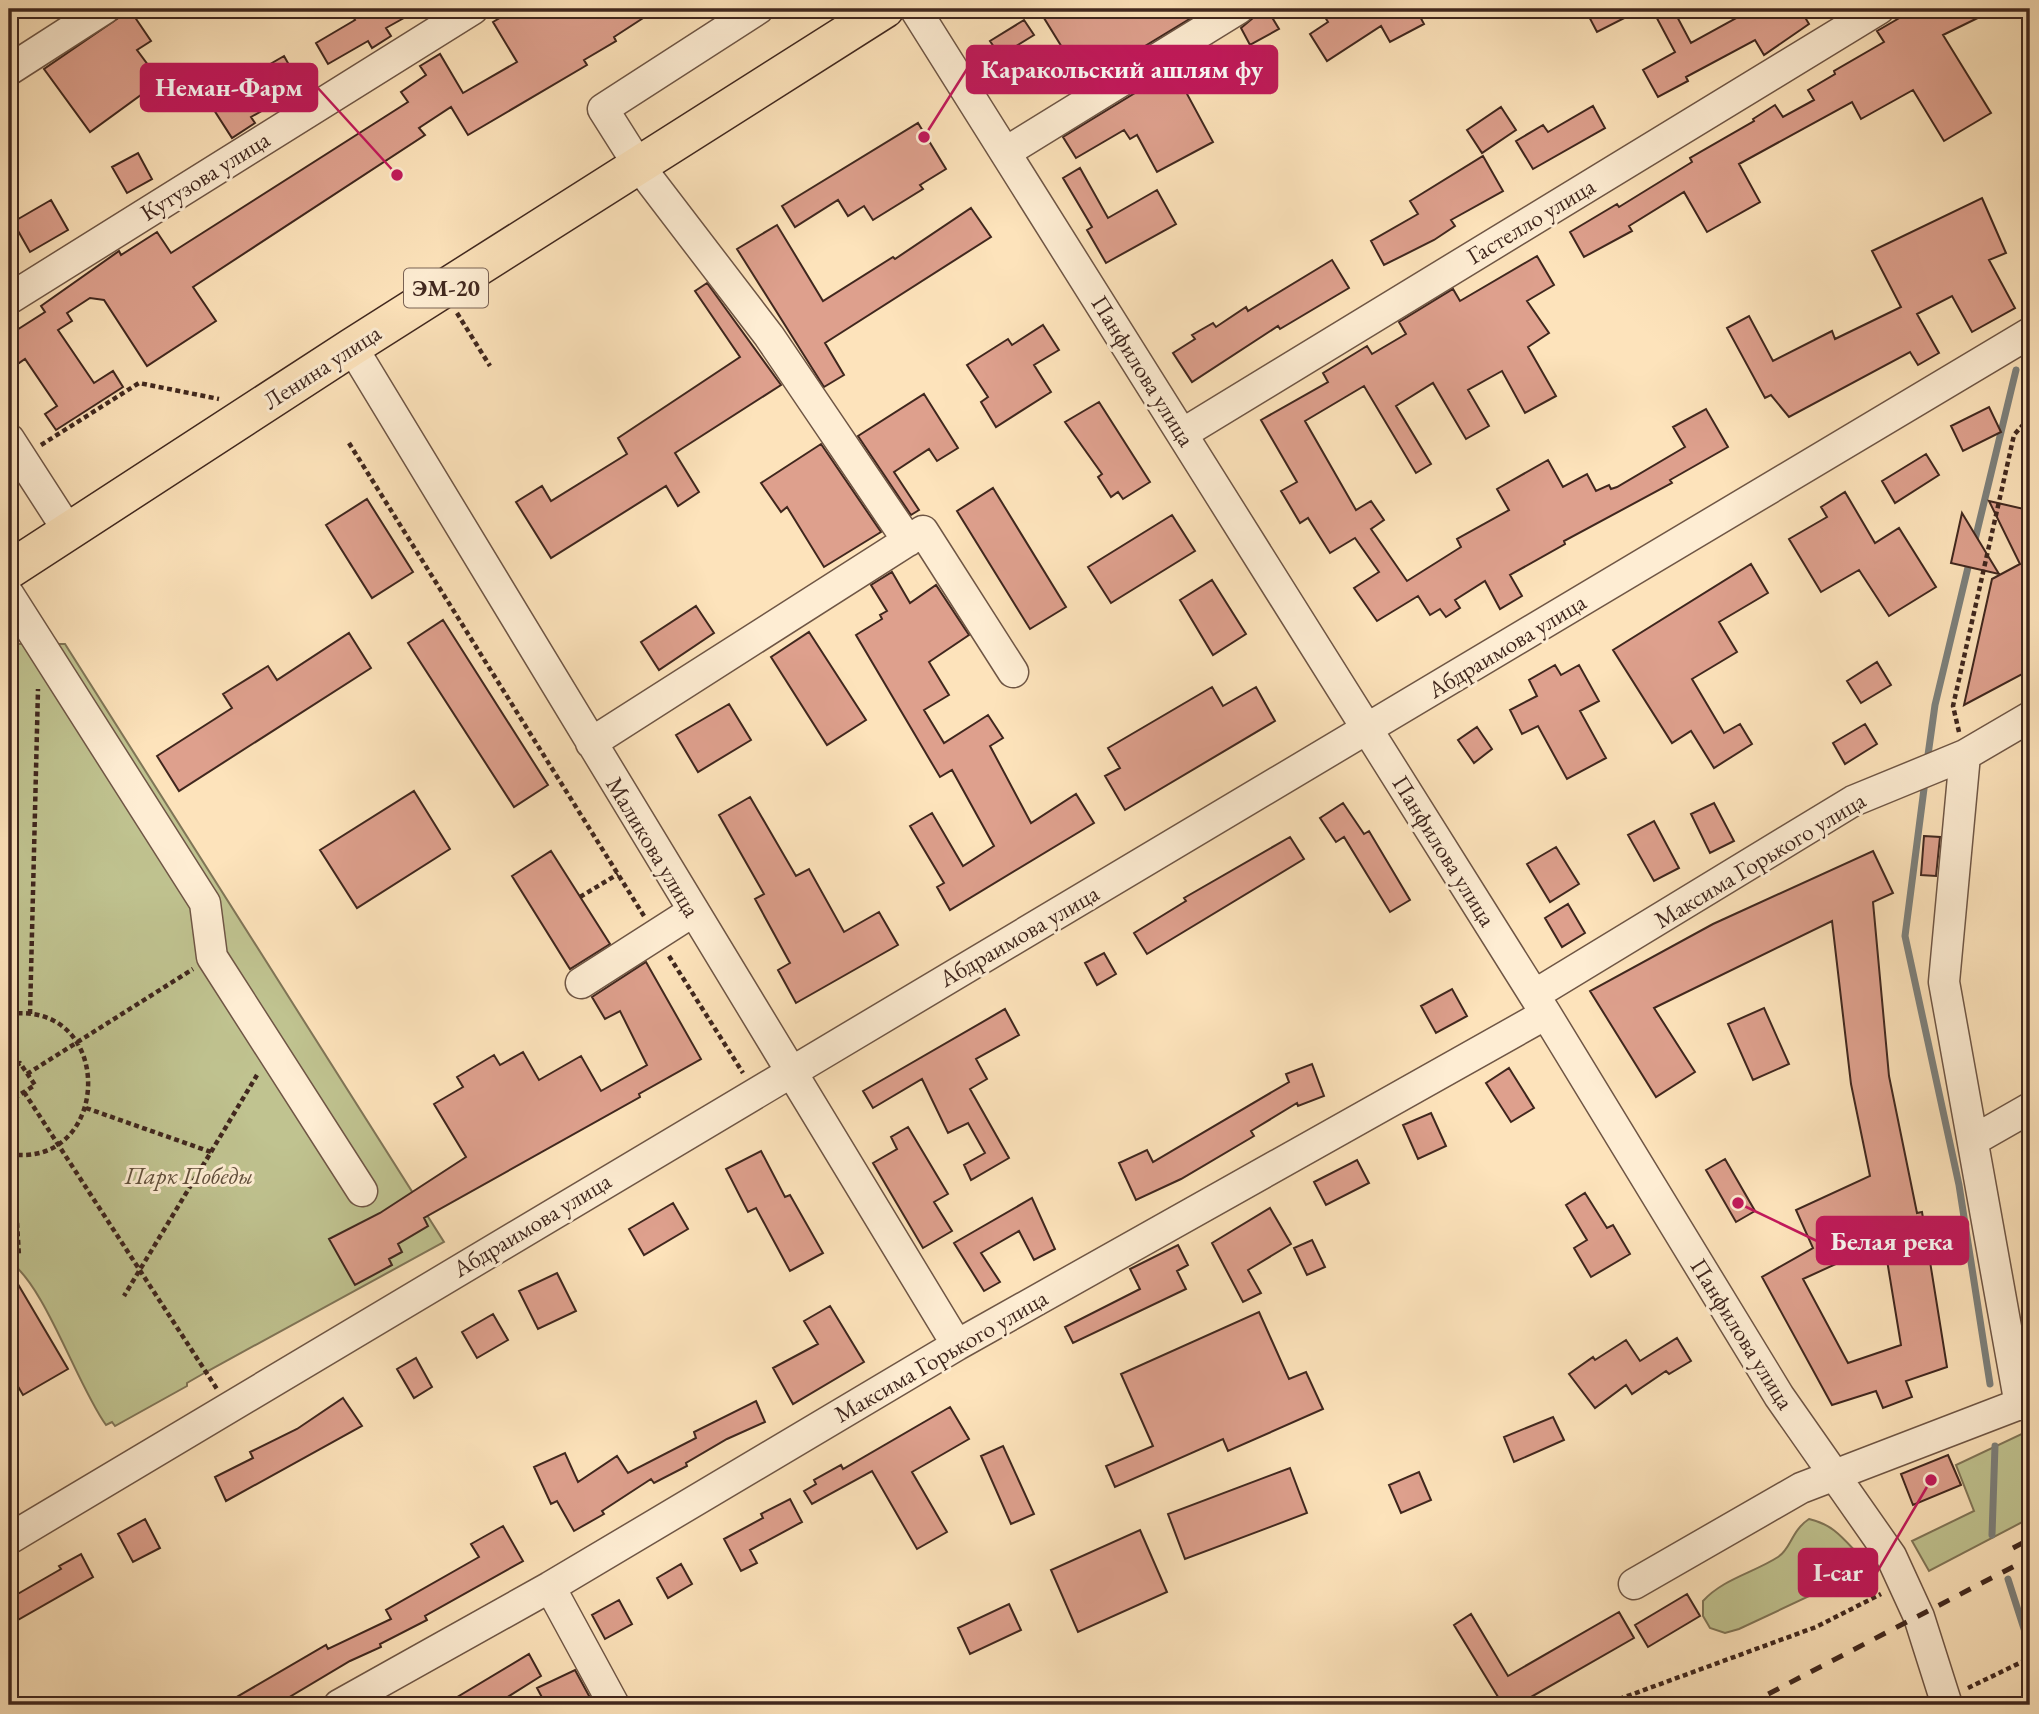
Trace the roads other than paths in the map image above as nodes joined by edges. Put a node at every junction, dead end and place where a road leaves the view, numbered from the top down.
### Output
1 (104, 9) edge
2 (473, 9) edge
3 (758, 9) edge
4 (885, 9) edge
5 (915, 9) edge
6 (1238, 9) edge
7 (1879, 9) edge
8 (9, 70) edge
9 (1006, 152) junction
10 (639, 166) junction
11 (9, 299) edge
12 (2027, 324) edge
13 (352, 347) junction
14 (1182, 434) junction
15 (14, 447) edge
16 (69, 531) junction
17 (908, 541) junction
18 (9, 570) edge
19 (9, 595) edge
20 (1013, 672) dead end
21 (2030, 717) edge
22 (1367, 730) junction
23 (591, 743) junction
24 (1953, 760) junction
25 (692, 912) junction
26 (581, 983) dead end
27 (1540, 1005) junction
28 (789, 1072) junction
29 (2030, 1108) edge
30 (1974, 1140) junction
31 (362, 1191) dead end
32 (957, 1345) junction
33 (2019, 1405) edge
34 (1833, 1475) junction
35 (9, 1539) edge
36 (1634, 1584) dead end
37 (550, 1587) junction
38 (1941, 1703) edge
39 (340, 1705) edge
40 (614, 1705) edge

1 - 8 street
2 - 11 street, Кутузова улица
3 - 10 street
4 - 10 main road, Ленина улица / ЭМ-20
5 - 9 street, Панфилова улица
6 - 9 street
7 - 14 street, Гастелло улица
9 - 14 street, Панфилова улица
10 - 13 main road, Ленина улица / ЭМ-20
10 - 17 street
12 - 22 street, Абдраимова улица
13 - 16 main road, Ленина улица / ЭМ-20
13 - 23 street, Маликова улица
14 - 22 street, Панфилова улица
15 - 16 street
16 - 18 main road, Ленина улица / ЭМ-20
17 - 20 street
17 - 23 street
19 - 31 street
21 - 24 street, Максима Горького улица
22 - 27 street, Панфилова улица
22 - 28 street, Абдраимова улица
23 - 25 street, Маликова улица
24 - 27 street, Максима Горького улица
24 - 30 street
25 - 26 street
25 - 28 street, Маликова улица
27 - 32 street, Максима Горького улица
27 - 34 street, Панфилова улица
28 - 32 street, Маликова улица
28 - 35 street, Абдраимова улица
29 - 30 street
30 - 33 street
32 - 37 street, Максима Горького улица
33 - 34 street
34 - 36 street
34 - 38 street, Панфилова улица
37 - 39 street, Максима Горького улица
37 - 40 street

